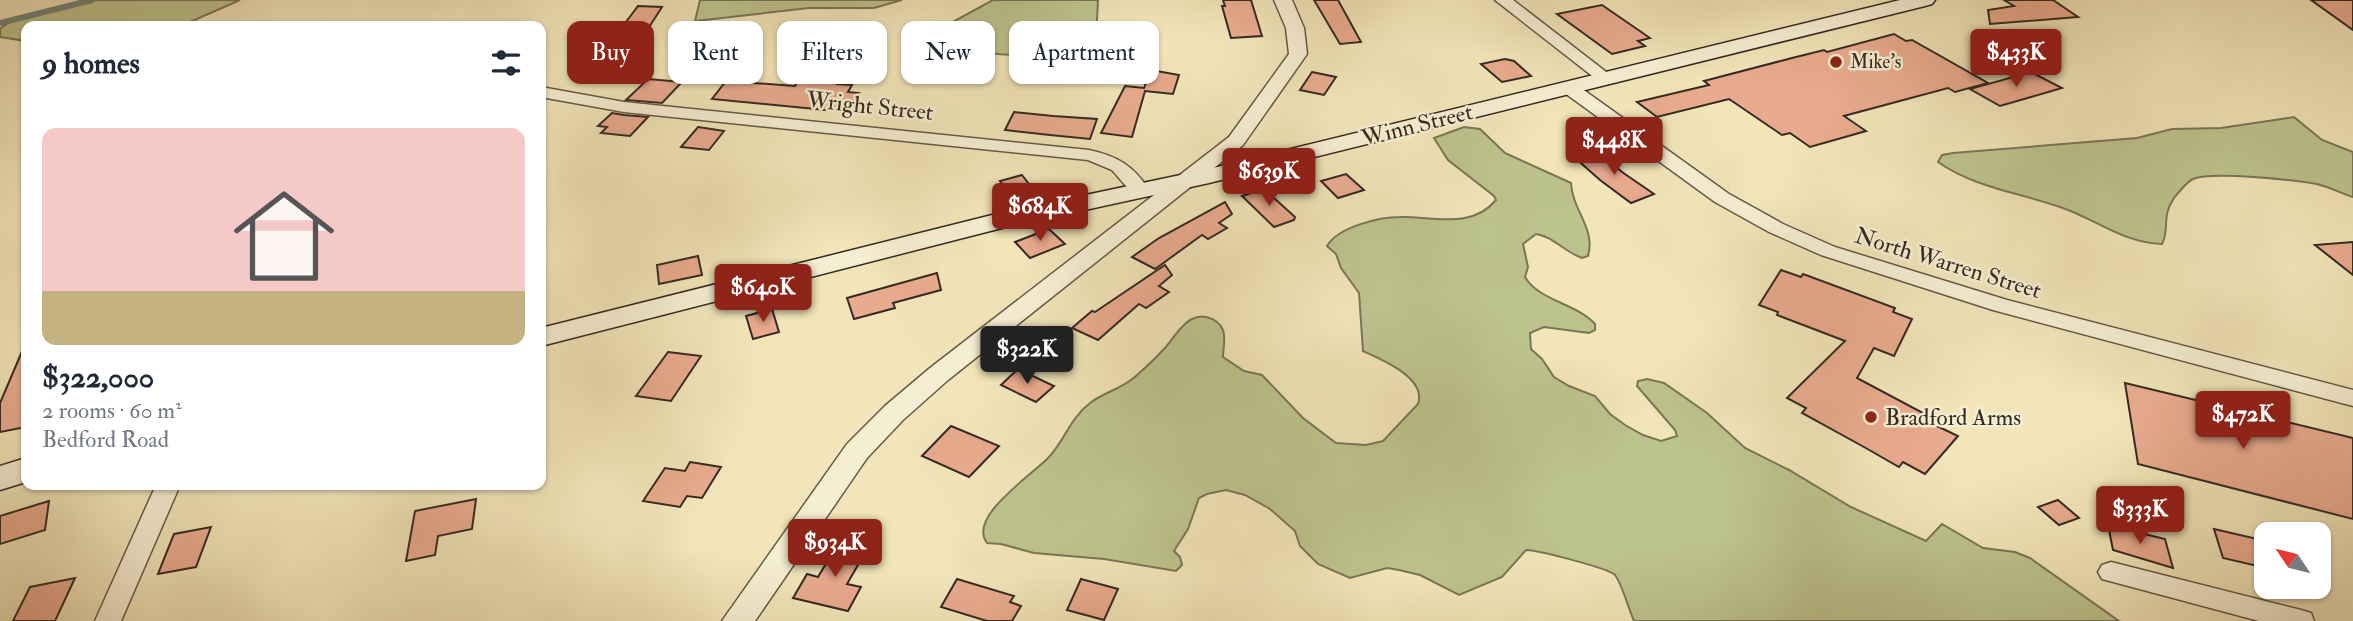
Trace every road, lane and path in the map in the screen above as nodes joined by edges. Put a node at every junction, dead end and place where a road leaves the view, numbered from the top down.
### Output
1 (1283, 0) edge
2 (1503, 0) edge
3 (1925, 0) edge
4 (1606, 78) junction
5 (1568, 87) junction
6 (546, 93) edge
7 (1186, 181) junction
8 (1143, 201) junction
9 (546, 336) edge
10 (2353, 398) edge
11 (21, 472) edge
12 (0, 478) edge
13 (166, 490) edge
14 (2111, 572) dead end
15 (742, 620) edge
16 (108, 621) edge
17 (2301, 621) edge

1 - 7 street
2 - 4 street
3 - 4 main road, Winn Street
4 - 5 main road, Winn Street
5 - 7 main road, Winn Street
5 - 10 street, North Warren Street
6 - 8 street, Wright Street
7 - 8 main road, Winn Street
8 - 9 main road, Winn Street
8 - 15 street
11 - 12 main road
13 - 16 street
14 - 17 street

